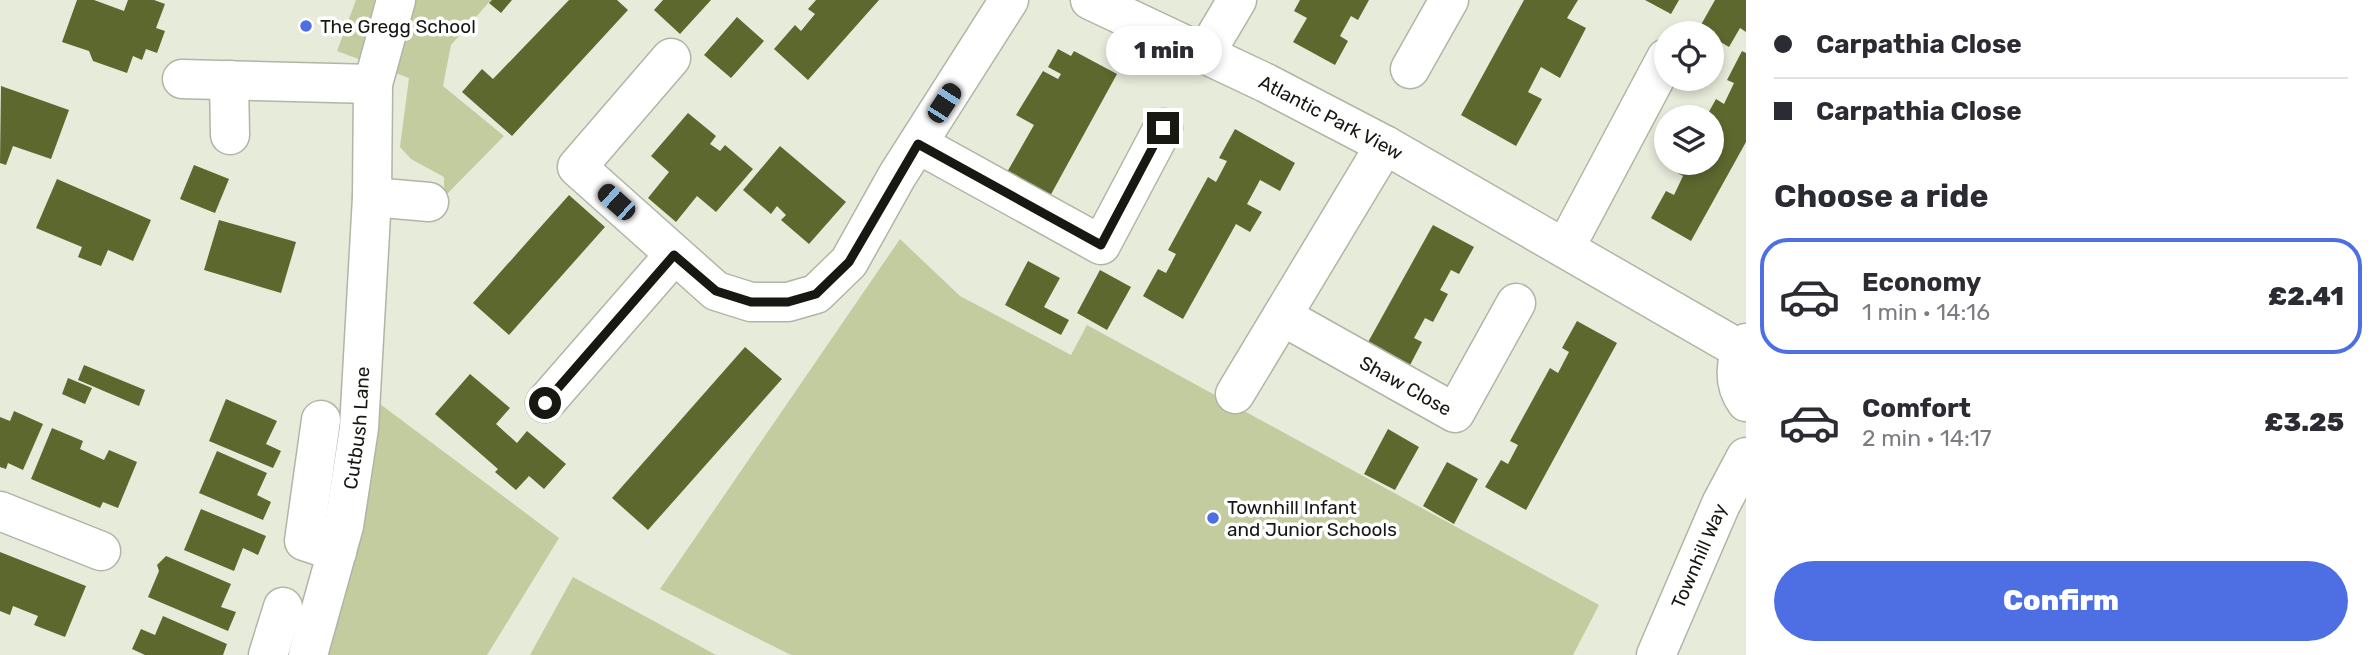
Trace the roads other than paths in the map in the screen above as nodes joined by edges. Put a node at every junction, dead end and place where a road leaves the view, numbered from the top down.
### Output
1 (1009, 0) edge
2 (1090, 0) edge
3 (1237, 0) edge
4 (1449, 0) edge
5 (391, 12) edge
6 (1205, 54) junction
7 (671, 58) dead end
8 (1410, 69) dead end
9 (182, 79) dead end
10 (229, 79) junction
11 (1654, 80) edge
12 (373, 84) junction
13 (1163, 128) dead end
14 (230, 135) dead end
15 (918, 144) junction
16 (1385, 145) junction
17 (372, 197) junction
18 (429, 202) dead end
19 (1564, 248) junction
20 (674, 255) junction
21 (1516, 303) dead end
22 (1282, 316) junction
23 (1743, 346) edge
24 (1235, 394) dead end
25 (1746, 402) edge
26 (545, 403) dead end
27 (321, 420) dead end
28 (1746, 457) edge
29 (0, 511) edge
30 (101, 551) dead end
31 (337, 552) junction
32 (283, 607) dead end
33 (268, 655) edge
34 (308, 655) edge
35 (1656, 655) edge

1 - 15 street
2 - 6 street, Atlantic Park View
3 - 6 street
4 - 8 street
5 - 12 street, Cutbush Lane
6 - 16 street, Atlantic Park View
7 - 20 street
9 - 10 street
10 - 12 street
10 - 14 street
11 - 19 street
12 - 17 street, Cutbush Lane
13 - 15 street
15 - 20 street
16 - 19 street, Atlantic Park View
16 - 22 street
17 - 18 street
17 - 31 street, Cutbush Lane
19 - 23 street, Atlantic Park View
20 - 26 street
21 - 22 street, Shaw Close
22 - 24 street
23 - 25 street
27 - 31 street
28 - 35 street, Townhill Way
29 - 30 street
31 - 34 street, Cutbush Lane
32 - 33 street

